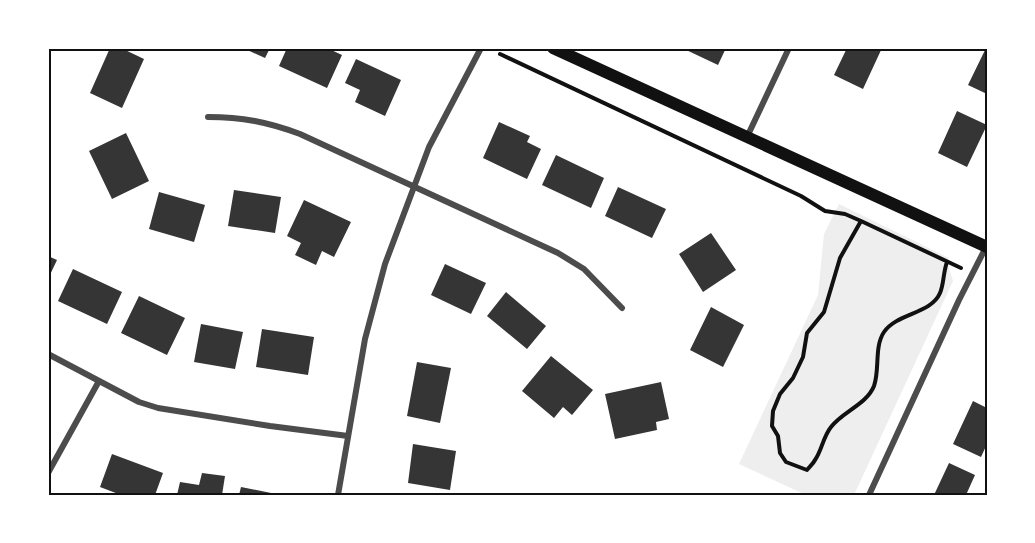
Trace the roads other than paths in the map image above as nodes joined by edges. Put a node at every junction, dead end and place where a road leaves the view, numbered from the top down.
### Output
1 (481, 48) edge
2 (553, 48) edge
3 (789, 48) edge
4 (208, 117) dead end
5 (747, 137) junction
6 (413, 186) junction
7 (987, 246) edge
8 (622, 308) dead end
9 (48, 354) edge
10 (99, 381) junction
11 (348, 436) junction
12 (48, 473) edge
13 (338, 495) edge
14 (869, 495) edge

1 - 6 street
2 - 5 main road
3 - 5 street
4 - 6 street
5 - 7 main road
6 - 8 street
6 - 11 street
7 - 14 street
9 - 10 street
10 - 11 street
10 - 12 street
11 - 13 street

